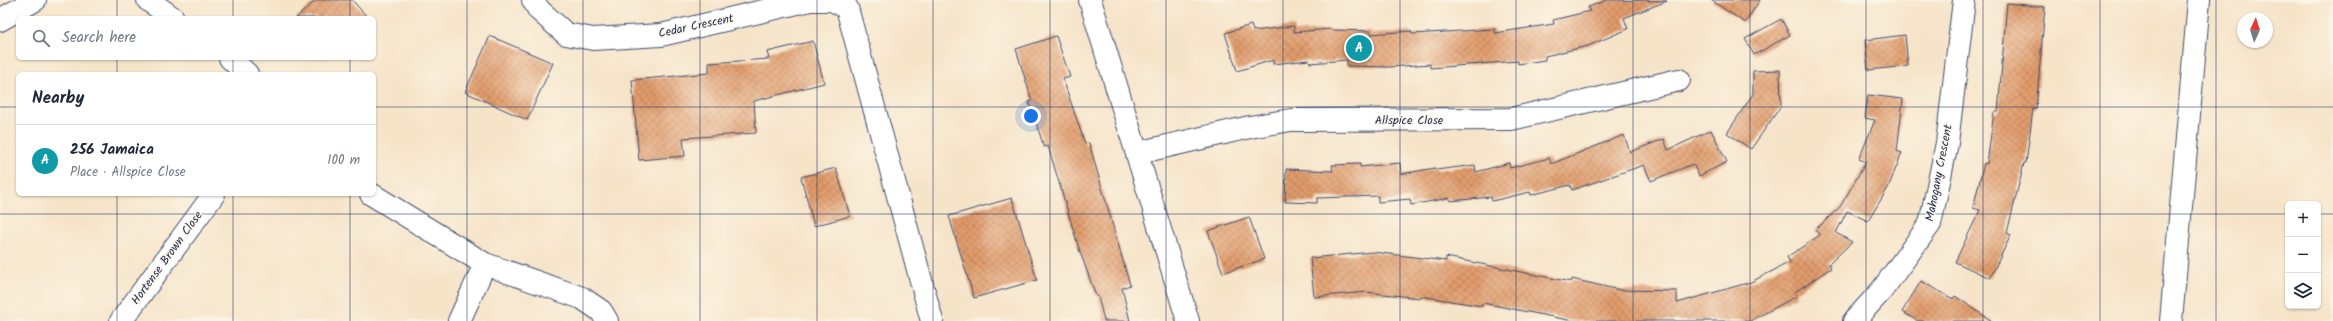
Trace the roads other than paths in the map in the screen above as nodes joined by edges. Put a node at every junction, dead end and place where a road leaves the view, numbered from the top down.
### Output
1 (35, 0) edge
2 (148, 0) edge
3 (533, 0) edge
4 (1090, 0) edge
5 (1964, 0) edge
6 (2199, 0) edge
7 (170, 16) edge
8 (0, 20) edge
9 (232, 60) edge
10 (245, 72) edge
11 (1679, 80) dead end
12 (1137, 153) junction
13 (213, 196) edge
14 (374, 196) edge
15 (485, 264) junction
16 (121, 321) edge
17 (459, 321) edge
18 (607, 321) edge
19 (932, 321) edge
20 (1188, 321) edge
21 (1854, 321) edge
22 (2171, 321) edge

1 - 8 street
2 - 7 street
3 - 19 street, Cedar Crescent
4 - 12 street
5 - 21 street, Mahogany Crescent
6 - 22 street
9 - 10 street
11 - 12 street, Allspice Close
12 - 20 street
13 - 16 street, Hortense Brown Close
14 - 15 street
15 - 17 street
15 - 18 street

